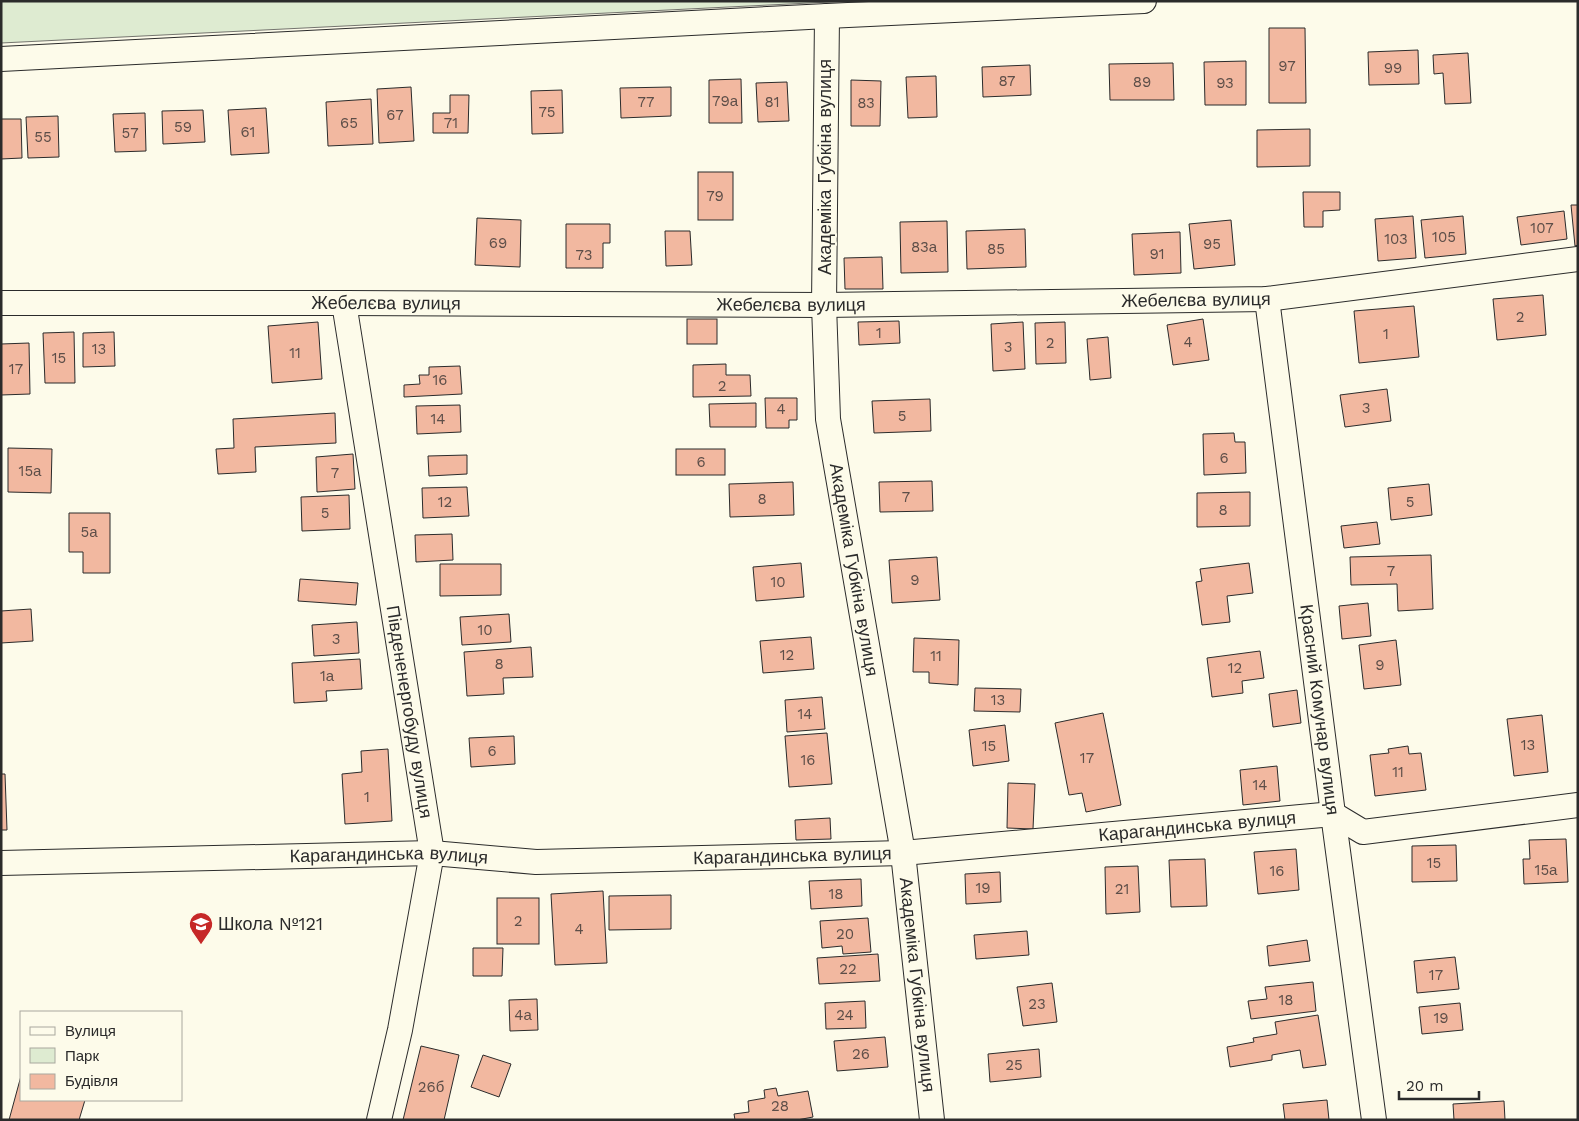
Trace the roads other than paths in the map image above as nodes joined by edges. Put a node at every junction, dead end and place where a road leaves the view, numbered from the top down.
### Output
1 (1144, 1) edge
2 (826, 16) junction
3 (1, 59) edge
4 (1578, 259) edge
5 (1268, 299) junction
6 (344, 303) junction
7 (1, 304) edge
8 (824, 305) junction
9 (1578, 804) edge
10 (1333, 814) junction
11 (432, 853) junction
12 (903, 853) junction
13 (1, 863) edge
14 (379, 1120) edge
15 (932, 1120) edge
16 (1374, 1120) edge

1 - 2 street
2 - 3 street
2 - 8 street, Академіка Губкіна вулиця
4 - 5 street, Жебелєва вулиця
5 - 8 street, Жебелєва вулиця
5 - 10 street, Красний Комунар вулиця
6 - 7 street, Жебелєва вулиця
6 - 8 street, Жебелєва вулиця
6 - 11 street, Південенергобуду вулиця
8 - 12 street, Академіка Губкіна вулиця
9 - 10 street
10 - 12 street, Карагандинська вулиця
10 - 16 street, Красний Комунар вулиця
11 - 12 street, Карагандинська вулиця
11 - 13 street, Карагандинська вулиця
11 - 14 street, Південенергобуду вулиця
12 - 15 street, Академіка Губкіна вулиця

